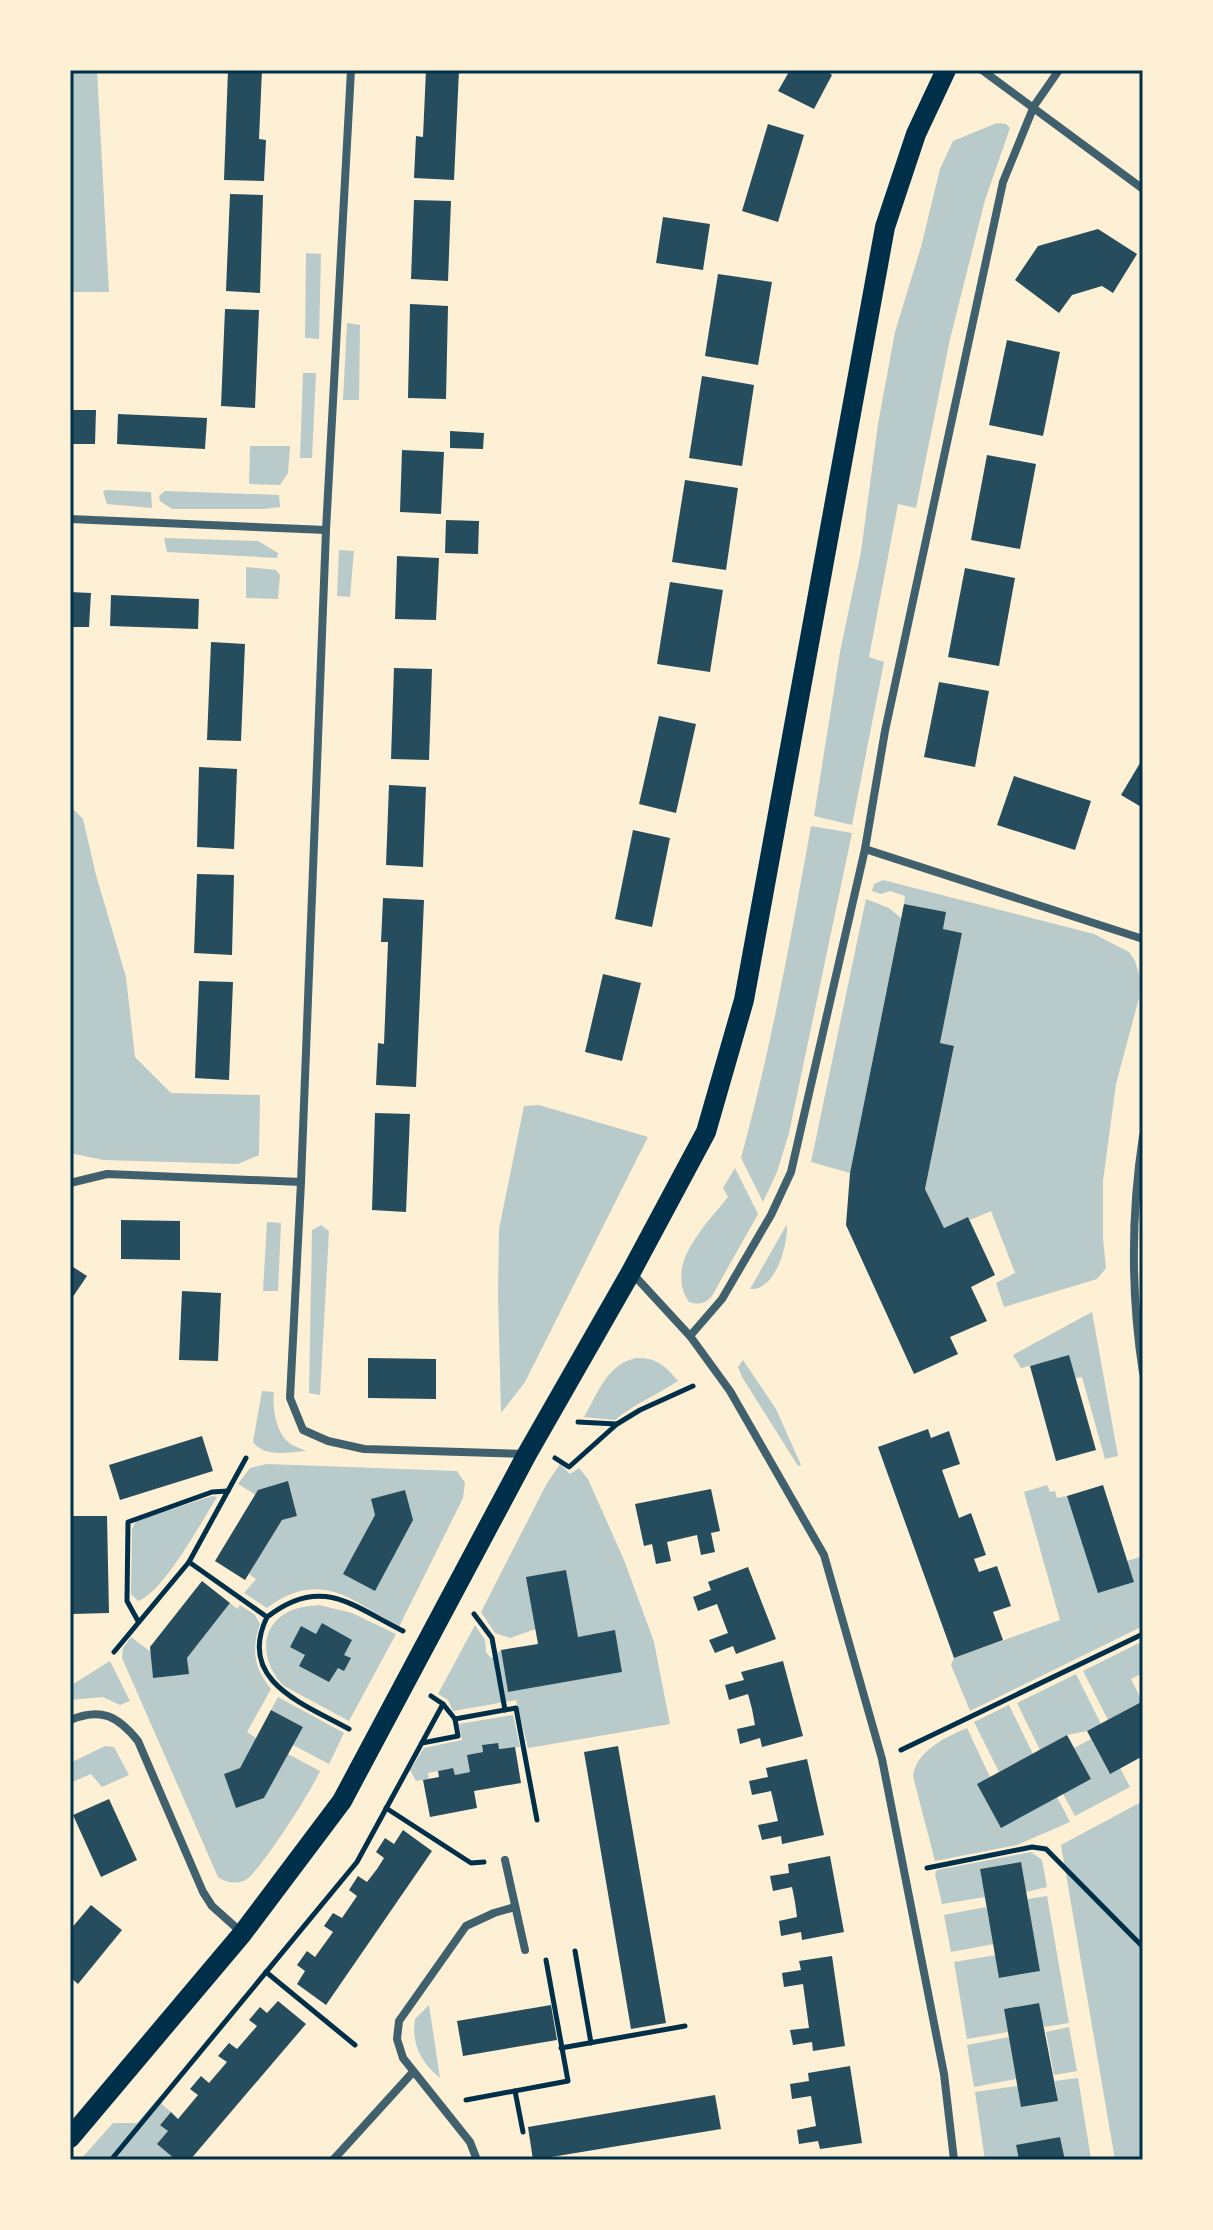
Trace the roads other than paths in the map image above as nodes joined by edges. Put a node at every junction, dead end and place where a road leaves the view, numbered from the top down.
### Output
1 (351, 70) edge
2 (946, 70) edge
3 (982, 70) edge
4 (1059, 70) edge
5 (1034, 106) junction
6 (1143, 189) edge
7 (70, 519) edge
8 (326, 530) junction
9 (865, 849) junction
10 (1143, 939) edge
11 (1143, 1136) edge
12 (301, 1182) junction
13 (70, 1183) edge
14 (631, 1272) junction
15 (690, 1336) junction
16 (1143, 1373) edge
17 (527, 1454) junction
18 (70, 1720) edge
19 (505, 1860) road end
20 (515, 1907) junction
21 (242, 1934) junction
22 (525, 1950) road end
23 (413, 2072) junction
24 (70, 2138) edge
25 (333, 2160) edge
26 (477, 2160) edge
27 (954, 2160) edge

1 - 8 street
2 - 14 main road
3 - 5 street
4 - 5 street
5 - 6 street
5 - 9 street
7 - 8 street
8 - 12 street
9 - 10 street
9 - 15 street
11 - 16 street
12 - 13 street
12 - 17 street
14 - 15 street
14 - 17 main road
15 - 27 street
17 - 21 main road
18 - 21 street
19 - 20 street
20 - 22 street
20 - 23 street
21 - 24 main road
23 - 25 street
23 - 26 street

